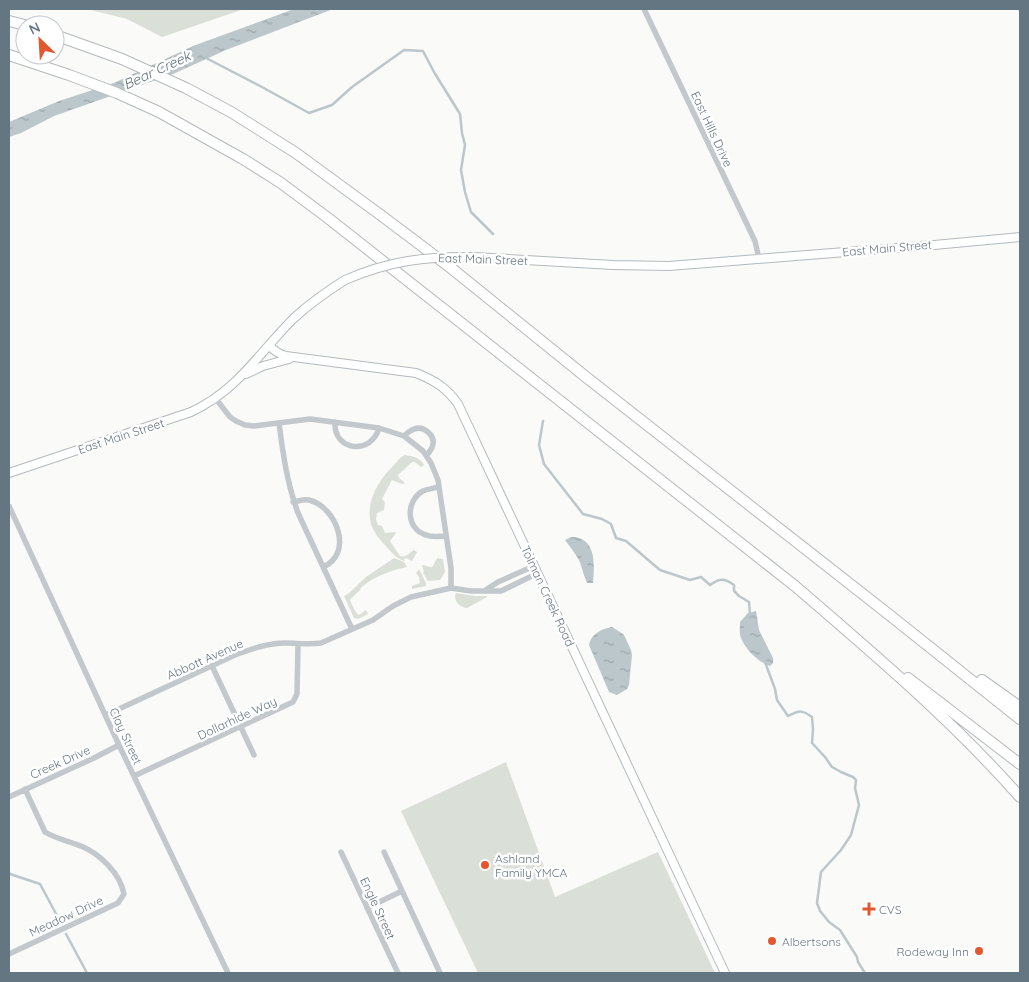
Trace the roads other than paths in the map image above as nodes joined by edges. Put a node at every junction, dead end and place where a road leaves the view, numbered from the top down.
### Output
1 (644, 9) edge
2 (65, 39) edge
3 (9, 55) edge
4 (1020, 236) edge
5 (759, 259) junction
6 (269, 345) junction
7 (296, 358) junction
8 (242, 376) junction
9 (216, 399) junction
10 (335, 422) junction
11 (279, 423) junction
12 (378, 428) junction
13 (404, 436) junction
14 (427, 455) junction
15 (9, 473) edge
16 (439, 487) junction
17 (293, 502) junction
18 (9, 506) edge
19 (446, 536) junction
20 (323, 567) junction
21 (536, 570) junction
22 (451, 588) junction
23 (484, 591) junction
24 (887, 613) junction
25 (352, 629) junction
26 (298, 644) junction
27 (863, 645) junction
28 (212, 666) junction
29 (1020, 707) edge
30 (106, 715) junction
31 (1020, 719) edge
32 (241, 727) junction
33 (119, 745) junction
34 (254, 755) dead end
35 (1020, 764) edge
36 (134, 776) junction
37 (25, 789) junction
38 (9, 796) edge
39 (1020, 797) edge
40 (341, 852) dead end
41 (384, 852) dead end
42 (402, 892) junction
43 (367, 908) junction
44 (9, 954) edge
45 (228, 973) edge
46 (398, 973) edge
47 (440, 973) edge
48 (726, 973) edge

1 - 5 street, East Hills Drive
2 - 24 highway
3 - 27 highway
4 - 5 street, East Main Street
5 - 6 street, East Main Street, bridge
6 - 7 street, Tolman Creek Road
6 - 8 street, East Main Street
7 - 8 street
7 - 21 street, Tolman Creek Road
8 - 9 street, East Main Street
9 - 11 street
9 - 15 street, East Main Street
10 - 11 street
10 - 12 street
10 - 12 street
11 - 17 street
12 - 13 street
13 - 14 street
13 - 14 street
14 - 16 street
16 - 19 street
16 - 19 street
17 - 20 street
17 - 20 street
18 - 30 street, Clay Street
19 - 22 street
20 - 25 street
21 - 23 street
21 - 23 street, Abbott Avenue
21 - 48 street, Tolman Creek Road
22 - 23 street, Abbott Avenue
22 - 25 street, Abbott Avenue
24 - 29 highway
24 - 31 highway
25 - 26 street, Abbott Avenue
26 - 28 street, Abbott Avenue
26 - 32 street, Dollarhide Way
27 - 35 highway
27 - 39 highway
28 - 30 street, Abbott Avenue
28 - 32 street
30 - 33 street, Clay Street
32 - 34 street
32 - 36 street, Dollarhide Way
33 - 36 street, Clay Street
33 - 37 street, Creek Drive
36 - 45 street, Clay Street
37 - 38 street, Creek Drive
37 - 44 street, Meadow Drive
40 - 43 street, Engle Street
41 - 42 street
42 - 43 street
42 - 47 street
43 - 46 street, Engle Street

